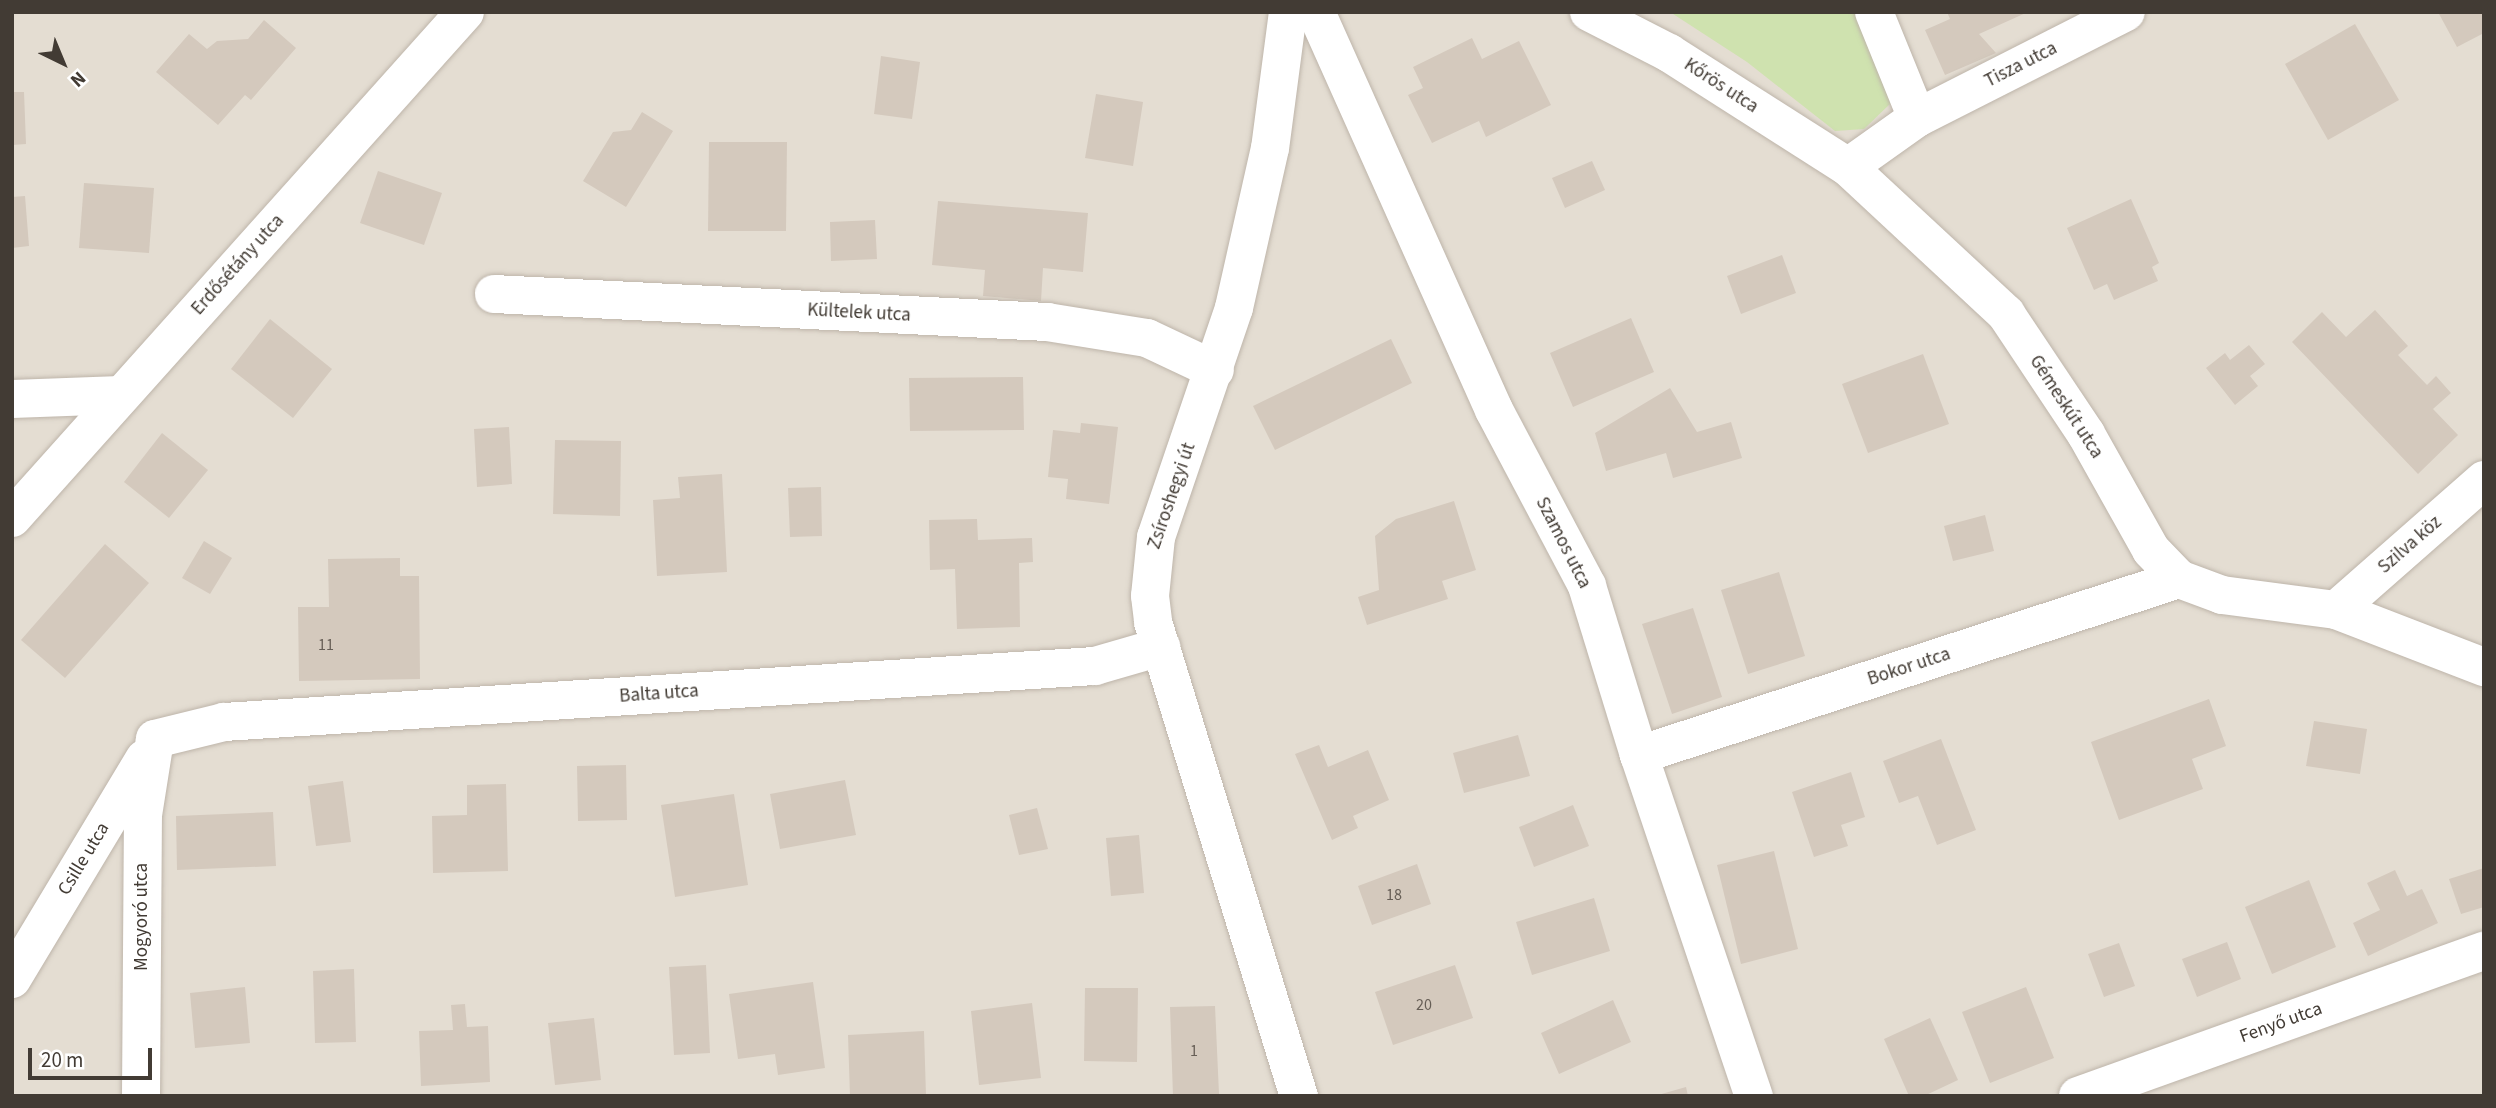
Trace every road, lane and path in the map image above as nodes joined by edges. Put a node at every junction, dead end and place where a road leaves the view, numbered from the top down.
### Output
1 (465, 12) edge
2 (1287, 12) edge
3 (1316, 12) edge
4 (1589, 12) edge
5 (1874, 12) edge
6 (2126, 12) edge
7 (1917, 118) junction
8 (1847, 167) junction
9 (495, 294) dead end
10 (1216, 370) junction
11 (121, 395) junction
12 (12, 399) edge
13 (2484, 480) edge
14 (12, 518) edge
15 (2179, 579) junction
16 (2336, 610) junction
17 (1161, 647) junction
18 (2484, 667) edge
19 (155, 739) junction
20 (1639, 755) junction
21 (2484, 950) edge
22 (12, 979) edge
23 (141, 1096) edge
24 (1298, 1096) edge
25 (1754, 1096) edge
26 (2078, 1096) edge

1 - 11 street, Erdősétány utca
2 - 10 street, Zsíroshegyi út
3 - 20 street, Szamos utca
4 - 8 street, Kőrös utca
5 - 7 street
6 - 7 street, Tisza utca
7 - 8 street
8 - 15 street, Gémeskút utca
9 - 10 street, Kültelek utca
10 - 17 street, Zsíroshegyi út
11 - 12 street
11 - 14 street, Erdősétány utca
13 - 16 street, Szilva köz
15 - 16 street, Gémeskút utca
15 - 20 street, Bokor utca
16 - 18 street, Gémeskút utca
17 - 19 street, Balta utca
17 - 24 street, Zsíroshegyi út
19 - 22 street, Csille utca
19 - 23 street, Mogyoró utca
20 - 25 street, Szamos utca
21 - 26 street, Fenyő utca

